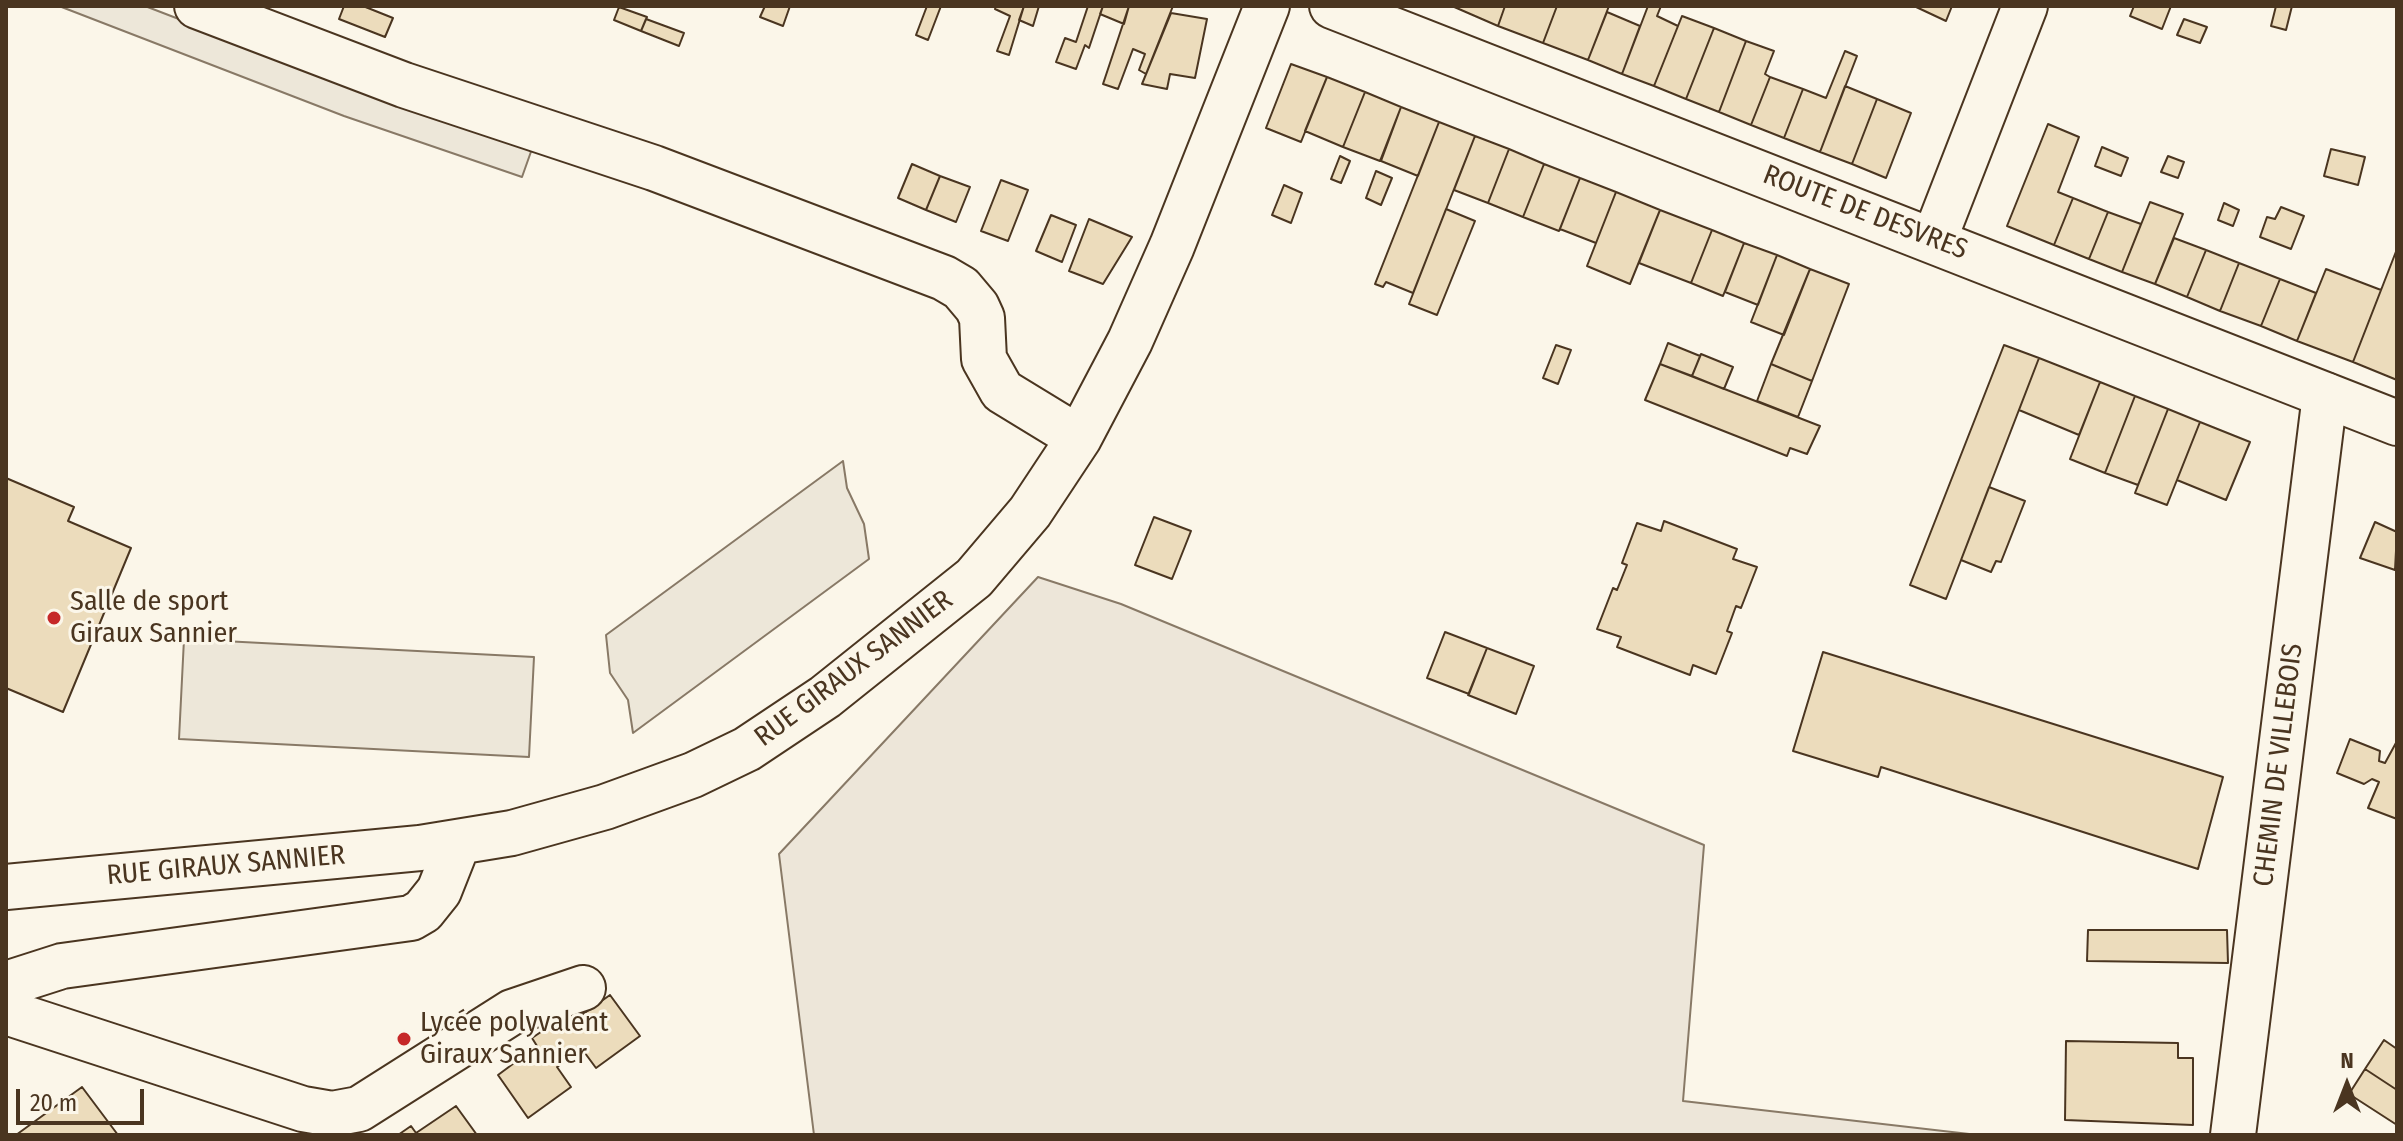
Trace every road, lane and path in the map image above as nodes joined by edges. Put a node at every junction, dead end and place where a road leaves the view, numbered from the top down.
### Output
1 (197, 6) edge
2 (1267, 6) edge
3 (1332, 6) edge
4 (2025, 6) edge
5 (1934, 240) junction
6 (2325, 395) junction
7 (2397, 423) edge
8 (1079, 438) junction
9 (458, 843) junction
10 (6, 887) edge
11 (6, 984) edge
12 (583, 988) dead end
13 (6, 1012) edge
14 (2233, 1135) edge

1 - 8 street
2 - 8 street, RUE GIRAUX SANNIER
3 - 5 street, ROUTE DE DESVRES
4 - 5 street
5 - 6 street, ROUTE DE DESVRES
6 - 7 street, ROUTE DE DESVRES
6 - 14 street, CHEMIN DE VILLEBOIS
8 - 9 street, RUE GIRAUX SANNIER
9 - 10 street, RUE GIRAUX SANNIER
9 - 11 street
12 - 13 street

